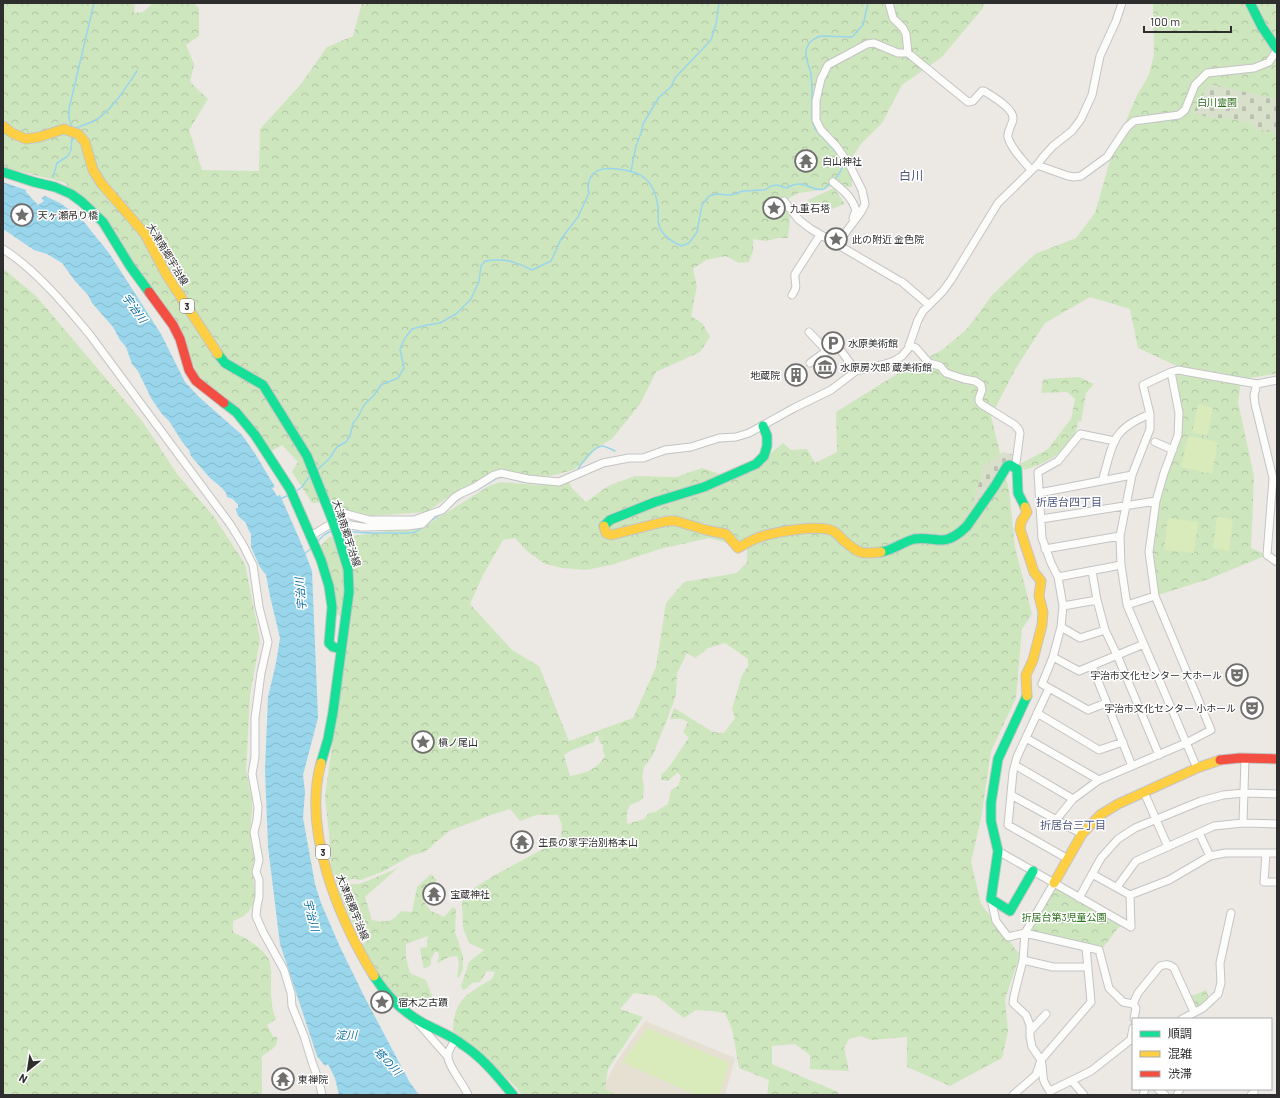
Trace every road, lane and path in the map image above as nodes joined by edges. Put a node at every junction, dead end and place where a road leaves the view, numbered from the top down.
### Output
1 (888, 3) edge
2 (1122, 3) edge
3 (1250, 3) edge
4 (1277, 49) edge
5 (908, 53) junction
6 (3, 126) edge
7 (1034, 168) junction
8 (3, 172) edge
9 (833, 182) dead end
10 (784, 201) dead end
11 (820, 235) junction
12 (842, 238) junction
13 (837, 244) junction
14 (3, 249) edge
15 (792, 295) dead end
16 (929, 305) junction
17 (809, 332) dead end
18 (910, 345) junction
19 (827, 351) junction
20 (810, 363) dead end
21 (856, 371) junction
22 (1171, 372) junction
23 (1277, 380) edge
24 (1257, 384) junction
25 (1150, 414) junction
26 (763, 426) junction
27 (1115, 441) junction
28 (1150, 441) junction
29 (1173, 450) junction
30 (1014, 467) junction
31 (1132, 475) junction
32 (1275, 478) edge
33 (1102, 481) junction
34 (1039, 493) junction
35 (1156, 501) junction
36 (1126, 505) junction
37 (1027, 512) junction
38 (432, 514) junction
39 (330, 516) junction
40 (1041, 516) junction
41 (1120, 536) junction
42 (312, 539) junction
43 (1045, 549) junction
44 (1277, 562) edge
45 (1121, 565) junction
46 (1092, 571) junction
47 (1058, 577) junction
48 (1155, 596) junction
49 (1096, 600) junction
50 (1127, 605) junction
51 (1063, 606) junction
52 (1061, 627) junction
53 (1105, 630) junction
54 (1144, 644) junction
55 (341, 650) junction
56 (1118, 655) junction
57 (1053, 657) junction
58 (1092, 666) junction
59 (1049, 688) junction
60 (1106, 702) junction
61 (1037, 713) junction
62 (1026, 738) junction
63 (1123, 742) junction
64 (1186, 743) junction
65 (1159, 755) junction
66 (1245, 758) junction
67 (1277, 759) edge
68 (1015, 765) junction
69 (1132, 766) junction
70 (1196, 768) junction
71 (1099, 780) junction
72 (1144, 792) junction
73 (1244, 793) junction
74 (1277, 794) edge
75 (1011, 795) junction
76 (1073, 798) junction
77 (1056, 820) junction
78 (1156, 820) junction
79 (1243, 823) junction
80 (1277, 824) edge
81 (1199, 833) junction
82 (1082, 834) junction
83 (1168, 847) junction
84 (998, 851) junction
85 (1266, 853) junction
86 (1277, 853) edge
87 (1210, 856) junction
88 (1068, 859) junction
89 (1033, 871) junction
90 (1092, 874) junction
91 (1277, 882) edge
92 (1054, 883) junction
93 (1117, 887) junction
94 (1130, 895) junction
95 (1079, 898) junction
96 (990, 899) junction
97 (1231, 913) dead end
98 (1025, 933) junction
99 (1086, 947) junction
100 (1023, 960) junction
101 (1088, 967) junction
102 (1133, 1004) junction
103 (1194, 1012) junction
104 (1046, 1014) dead end
105 (1134, 1018) edge
106 (1184, 1018) edge
107 (419, 1020) junction
108 (1030, 1031) junction
109 (1132, 1038) edge
110 (456, 1040) junction
111 (448, 1057) junction
112 (1041, 1060) junction
113 (1072, 1080) junction
114 (1050, 1093) edge
115 (322, 1095) edge
116 (468, 1095) edge
117 (513, 1095) edge
118 (1013, 1095) edge
119 (1084, 1095) edge

1 - 5 street
2 - 7 street
3 - 4 street
4 - 7 street
5 - 7 street
5 - 12 street
6 - 39 street, 大津南郷宇治線 / 3
7 - 16 street
8 - 42 street
9 - 12 street
10 - 11 street
11 - 13 street
11 - 15 street
12 - 13 street
13 - 16 street
14 - 115 street
16 - 18 street
17 - 19 street
18 - 21 street
18 - 30 street
19 - 20 street
19 - 21 street
21 - 26 street
22 - 24 street
22 - 25 street
22 - 29 street
23 - 24 street
24 - 32 street
25 - 27 street
25 - 28 street
26 - 30 street
26 - 38 street
27 - 33 street
27 - 34 street
28 - 29 street
28 - 31 street
29 - 35 street
30 - 37 street
31 - 33 street
31 - 36 street
32 - 44 street
33 - 34 street
34 - 40 street
35 - 36 street
35 - 48 street
36 - 40 street
36 - 41 street
37 - 40 street
37 - 84 street
38 - 39 street
38 - 42 street
39 - 55 street, 大津南郷宇治線 / 3, bridge
40 - 43 street
41 - 43 street
41 - 45 street
42 - 55 street
43 - 47 street
45 - 46 street
45 - 50 street
46 - 47 street
46 - 49 street
47 - 51 street
48 - 50 street
48 - 64 street
49 - 51 street
49 - 53 street
50 - 54 street
51 - 52 street
52 - 53 street
52 - 57 street
53 - 56 street
54 - 56 street
54 - 64 street
55 - 107 street, 大津南郷宇治線 / 3
56 - 58 street
56 - 65 street
57 - 58 street
57 - 59 street
58 - 60 street
59 - 60 street
59 - 61 street
60 - 63 street
61 - 62 street
61 - 63 street
62 - 68 street
62 - 71 street
63 - 69 street
64 - 65 street
64 - 70 street
65 - 69 street
66 - 67 street
66 - 70 street
66 - 73 street
68 - 75 street
68 - 76 street
69 - 71 street
70 - 72 street
71 - 76 street
72 - 78 street
72 - 82 street
73 - 74 street
73 - 78 street
73 - 79 street
75 - 77 street
75 - 88 street
76 - 77 street
77 - 82 street
78 - 83 street
78 - 90 street
79 - 80 street
79 - 81 street
81 - 83 street
81 - 87 street
82 - 88 street
83 - 93 street
84 - 89 street
84 - 96 street
85 - 86 street
85 - 87 street
85 - 91 street
87 - 94 street
88 - 92 street
89 - 92 street
89 - 96 street
90 - 93 street
90 - 95 street
92 - 95 street
92 - 98 street
93 - 94 street
94 - 95 street
96 - 98 street
97 - 103 street
98 - 99 street
98 - 100 street
99 - 101 street
99 - 102 street
100 - 101 street
100 - 108 street
101 - 112 street
102 - 103 street
102 - 105 street
103 - 106 street
104 - 108 street
107 - 110 street, 大津南郷宇治線 / 3
107 - 111 street
108 - 112 street
109 - 113 street
110 - 111 street
110 - 117 street, 大津南郷宇治線 / 3
111 - 116 street
112 - 114 street
112 - 118 street
113 - 114 street
113 - 119 street

